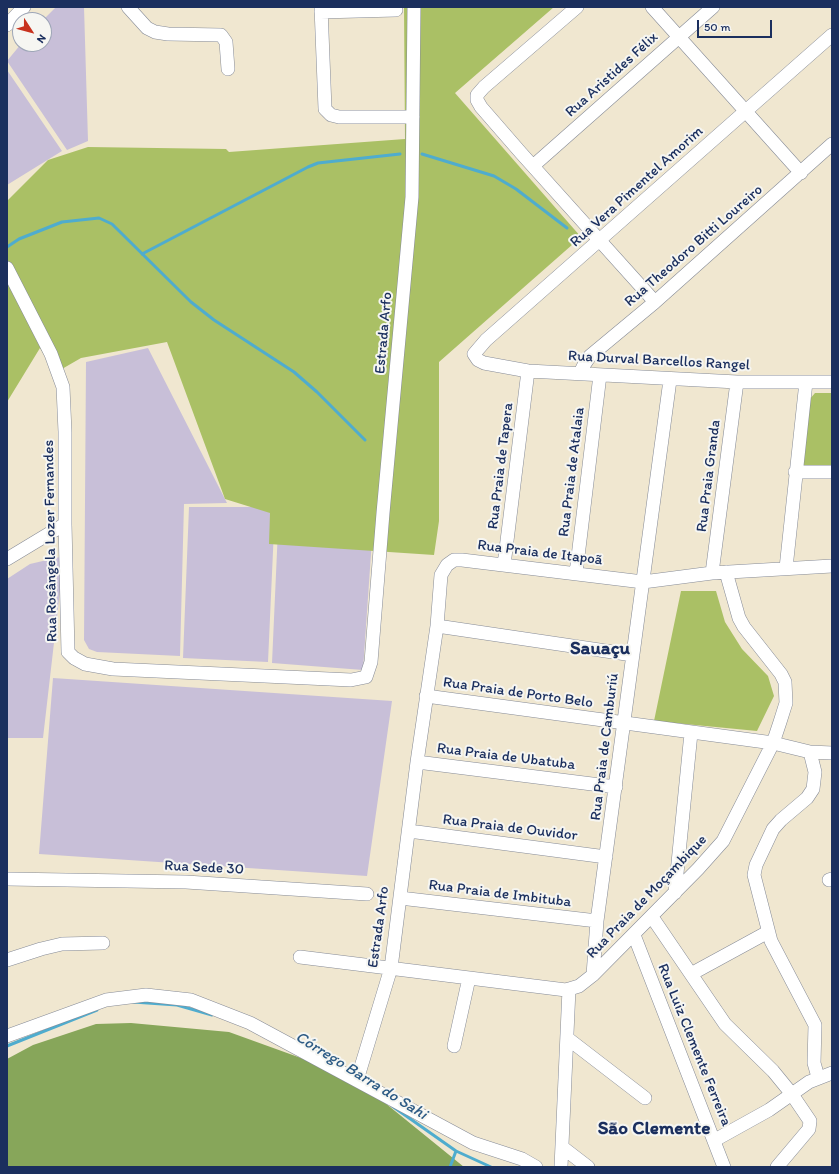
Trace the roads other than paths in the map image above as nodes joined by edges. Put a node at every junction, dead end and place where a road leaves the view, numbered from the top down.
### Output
1 (24, 7) edge
2 (128, 7) edge
3 (414, 7) edge
4 (577, 7) edge
5 (652, 7) edge
6 (713, 7) edge
7 (321, 9) edge
8 (396, 10) dead end
9 (7, 25) edge
10 (679, 36) junction
11 (832, 36) edge
12 (228, 69) dead end
13 (746, 112) junction
14 (413, 117) junction
15 (832, 144) edge
16 (533, 166) junction
17 (801, 173) junction
18 (600, 242) junction
19 (7, 268) edge
20 (655, 302) junction
21 (484, 363) joint
22 (528, 371) junction
23 (580, 373) junction
24 (600, 375) junction
25 (670, 380) junction
26 (737, 382) junction
27 (806, 382) junction
28 (832, 382) edge
29 (796, 472) junction
30 (832, 472) edge
31 (65, 524) junction
32 (7, 559) edge
33 (504, 565) junction
34 (832, 566) edge
35 (786, 568) junction
36 (726, 572) junction
37 (712, 573) junction
38 (576, 574) junction
39 (441, 575) joint
40 (643, 582) junction
41 (437, 626) junction
42 (633, 655) junction
43 (371, 662) joint
44 (426, 696) junction
45 (624, 723) junction
46 (691, 733) junction
47 (773, 743) junction
48 (810, 752) junction
49 (832, 753) edge
50 (417, 762) junction
51 (616, 787) junction
52 (409, 831) junction
53 (606, 857) junction
54 (7, 879) edge
55 (675, 893) junction
56 (367, 894) dead end
57 (400, 898) junction
58 (652, 917) junction
59 (596, 921) junction
60 (768, 932) junction
61 (634, 935) junction
62 (103, 943) dead end
63 (300, 958) dead end
64 (7, 960) edge
65 (391, 968) junction
66 (691, 974) junction
67 (594, 975) junction
68 (469, 978) junction
69 (569, 989) junction
70 (7, 1036) edge
71 (567, 1038) junction
72 (454, 1046) dead end
73 (832, 1073) edge
74 (818, 1078) junction
75 (357, 1080) junction
76 (792, 1093) junction
77 (645, 1098) dead end
78 (715, 1140) junction
79 (562, 1147) junction
80 (536, 1167) edge
81 (561, 1167) edge
82 (588, 1167) edge
83 (724, 1167) edge
84 (778, 1167) edge

1 - 9 street
2 - 12 street
3 - 14 street, Estrada Arfo
4 - 16 street
5 - 10 street
6 - 10 street, Rua Aristides Félix
7 - 8 street
7 - 14 street
10 - 13 street
10 - 16 street, Rua Aristides Félix
11 - 13 street, Rua Vera Pimentel Amorim
13 - 17 street
13 - 18 street, Rua Vera Pimentel Amorim
14 - 43 street, Estrada Arfo
15 - 17 street, Rua Theodoro Bitti Loureiro
16 - 18 street
17 - 20 street, Rua Theodoro Bitti Loureiro
18 - 20 street
18 - 21 street, Rua Vera Pimentel Amorim
19 - 31 street, Rua Rosângela Lozer Fernandes
20 - 23 street, Rua Theodoro Bitti Loureiro
21 - 22 street, Rua Durval Barcellos Rangel
22 - 23 street, Rua Durval Barcellos Rangel
22 - 33 street, Rua Praia de Tapera
23 - 24 street, Rua Durval Barcellos Rangel
24 - 25 street, Rua Durval Barcellos Rangel
24 - 38 street, Rua Praia de Atalaia
25 - 26 street, Rua Durval Barcellos Rangel
25 - 40 street, Rua Praia de Camburiú
26 - 27 street, Rua Durval Barcellos Rangel
26 - 37 street, Rua Praia Granda
27 - 28 street, Rua Durval Barcellos Rangel
27 - 29 street
29 - 30 street
29 - 35 street
31 - 32 street
31 - 43 street, Rua Rosângela Lozer Fernandes
33 - 38 street, Rua Praia de Itapoã
33 - 39 street, Rua Praia de Itapoã
34 - 35 street, Rua Praia de Itapoã
35 - 36 street, Rua Praia de Itapoã
36 - 37 street, Rua Praia de Itapoã
36 - 47 street, Rua Praia de Moçambique
37 - 40 street, Rua Praia de Itapoã
38 - 40 street, Rua Praia de Itapoã
39 - 41 street, Estrada Arfo
40 - 42 street, Rua Praia de Camburiú
41 - 42 street
41 - 44 street, Estrada Arfo
42 - 45 street, Rua Praia de Camburiú
44 - 45 street, Rua Praia de Porto Belo
44 - 50 street, Estrada Arfo
45 - 46 street, Rua Praia de Porto Belo
45 - 51 street, Rua Praia de Camburiú
46 - 47 street, Rua Praia de Porto Belo
46 - 55 street
47 - 48 street, Rua Praia de Porto Belo
47 - 55 street, Rua Praia de Moçambique
48 - 49 street, Rua Praia de Porto Belo
48 - 60 street
50 - 51 street, Rua Praia de Ubatuba
50 - 52 street, Estrada Arfo
51 - 53 street, Rua Praia de Camburiú
52 - 53 street, Rua Praia de Ouvidor
52 - 57 street, Estrada Arfo
53 - 59 street, Rua Praia de Camburiú
54 - 56 street, Rua Sede 30
55 - 58 street, Rua Praia de Moçambique
57 - 59 street, Rua Praia de Imbituba
57 - 65 street, Estrada Arfo
58 - 61 street, Rua Praia de Moçambique
58 - 66 street
59 - 67 street, Rua Praia de Camburiú
60 - 66 street
60 - 74 street
61 - 67 street, Rua Praia de Moçambique
61 - 78 street, Rua Luiz Clemente Ferreira
62 - 64 street
63 - 65 street
65 - 68 street
65 - 75 street, Estrada Arfo
66 - 76 street
67 - 69 street, Rua Praia de Moçambique
68 - 69 street
68 - 72 street
69 - 71 street
70 - 75 street
71 - 77 street
71 - 79 street
73 - 74 street
74 - 76 street
75 - 80 street
76 - 78 street
76 - 84 street
78 - 83 street, Rua Luiz Clemente Ferreira
79 - 81 street
79 - 82 street

